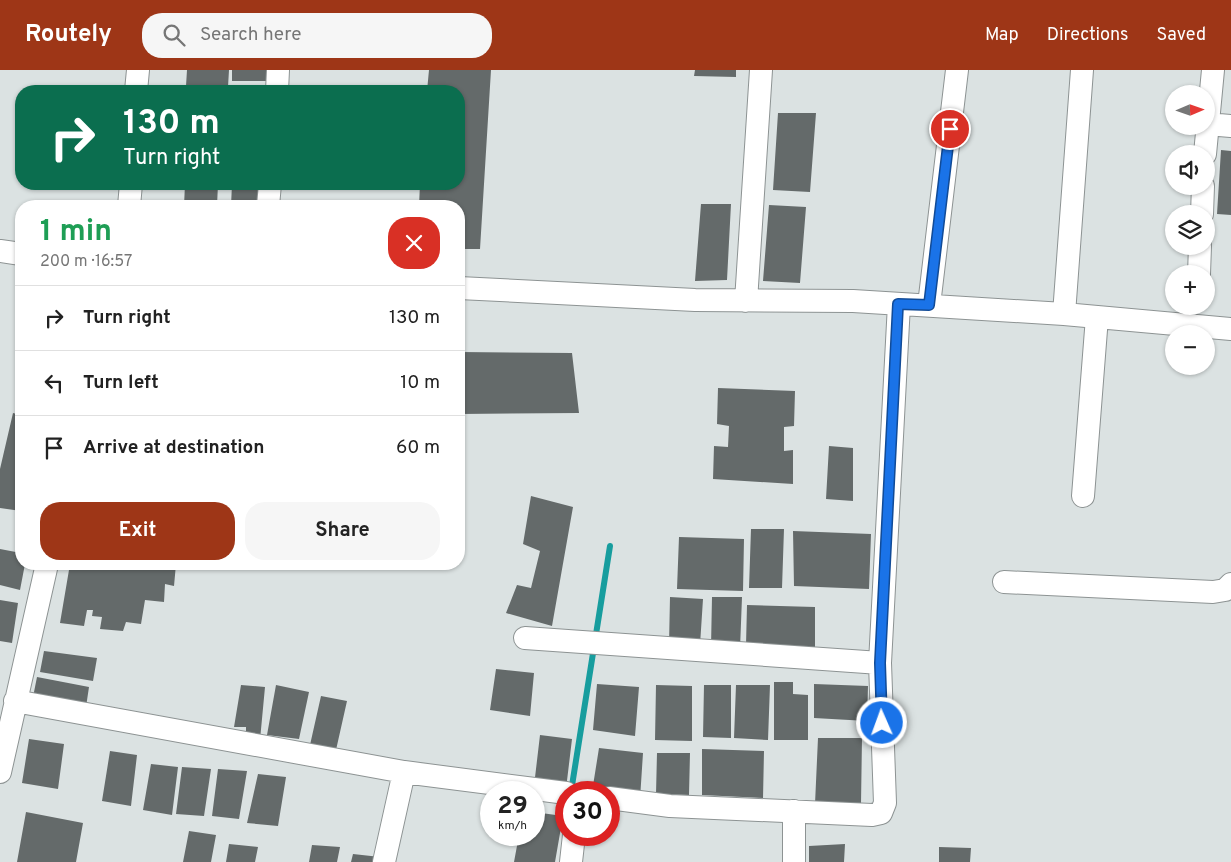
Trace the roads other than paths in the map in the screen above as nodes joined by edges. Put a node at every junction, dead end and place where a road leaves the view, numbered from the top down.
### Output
1 (138, 70) edge
2 (278, 70) edge
3 (761, 70) edge
4 (957, 70) edge
5 (1082, 70) edge
6 (1213, 70) edge
7 (137, 85) edge
8 (277, 85) edge
9 (1211, 85) edge
10 (1215, 125) edge
11 (1231, 126) edge
12 (0, 252) edge
13 (15, 253) edge
14 (465, 288) edge
15 (746, 301) junction
16 (898, 304) junction
17 (929, 305) junction
18 (1064, 314) junction
19 (1197, 315) edge
20 (1097, 317) junction
21 (1231, 329) edge
22 (1083, 496) dead end
23 (46, 570) edge
24 (1004, 582) dead end
25 (1231, 584) edge
26 (525, 638) dead end
27 (880, 663) junction
28 (15, 701) junction
29 (0, 772) edge
30 (404, 772) junction
31 (555, 792) edge
32 (620, 799) edge
33 (794, 811) junction
34 (573, 846) edge
35 (384, 862) edge
36 (571, 862) edge
37 (794, 862) edge

1 - 7 street
2 - 8 street
3 - 15 street
4 - 17 street
5 - 18 street
6 - 9 street
10 - 11 street
12 - 13 street
14 - 15 street
15 - 16 street
16 - 17 street
16 - 27 street
17 - 18 street
18 - 20 street
19 - 20 street
19 - 21 street
20 - 22 street
23 - 28 street
24 - 25 street
26 - 27 street
27 - 33 street
28 - 29 street
28 - 30 street
30 - 31 street
30 - 35 street
32 - 33 street
33 - 37 street
34 - 36 street

